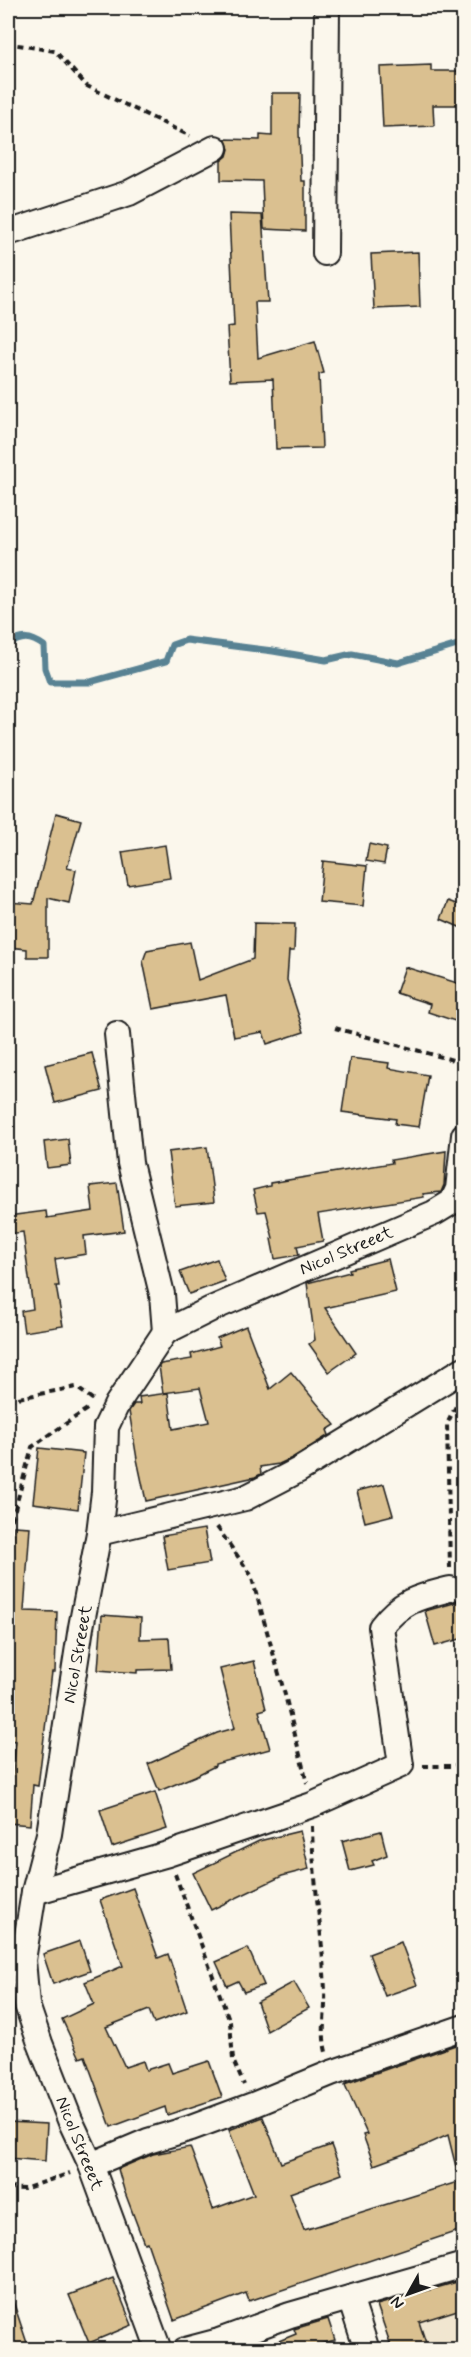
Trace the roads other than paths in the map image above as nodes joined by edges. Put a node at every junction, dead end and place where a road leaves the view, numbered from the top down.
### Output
1 (327, 8) edge
2 (215, 148) road end
3 (8, 233) edge
4 (325, 253) dead end
5 (117, 1034) dead end
6 (464, 1135) edge
7 (165, 1332) junction
8 (464, 1369) edge
9 (99, 1533) junction
10 (450, 1589) road end
11 (34, 1892) junction
12 (464, 2027) edge
13 (91, 2165) junction
14 (464, 2265) edge
15 (350, 2298) junction
16 (159, 2349) edge
17 (185, 2349) edge
18 (367, 2349) edge

1 - 4 street
2 - 3 street
5 - 7 street
6 - 7 street, Nicol Streeet
7 - 9 street, Nicol Streeet
8 - 9 street
9 - 11 street, Nicol Streeet
10 - 11 street
11 - 13 street, Nicol Streeet
12 - 13 street
13 - 16 street, Nicol Streeet
14 - 15 street
15 - 17 street
15 - 18 street

